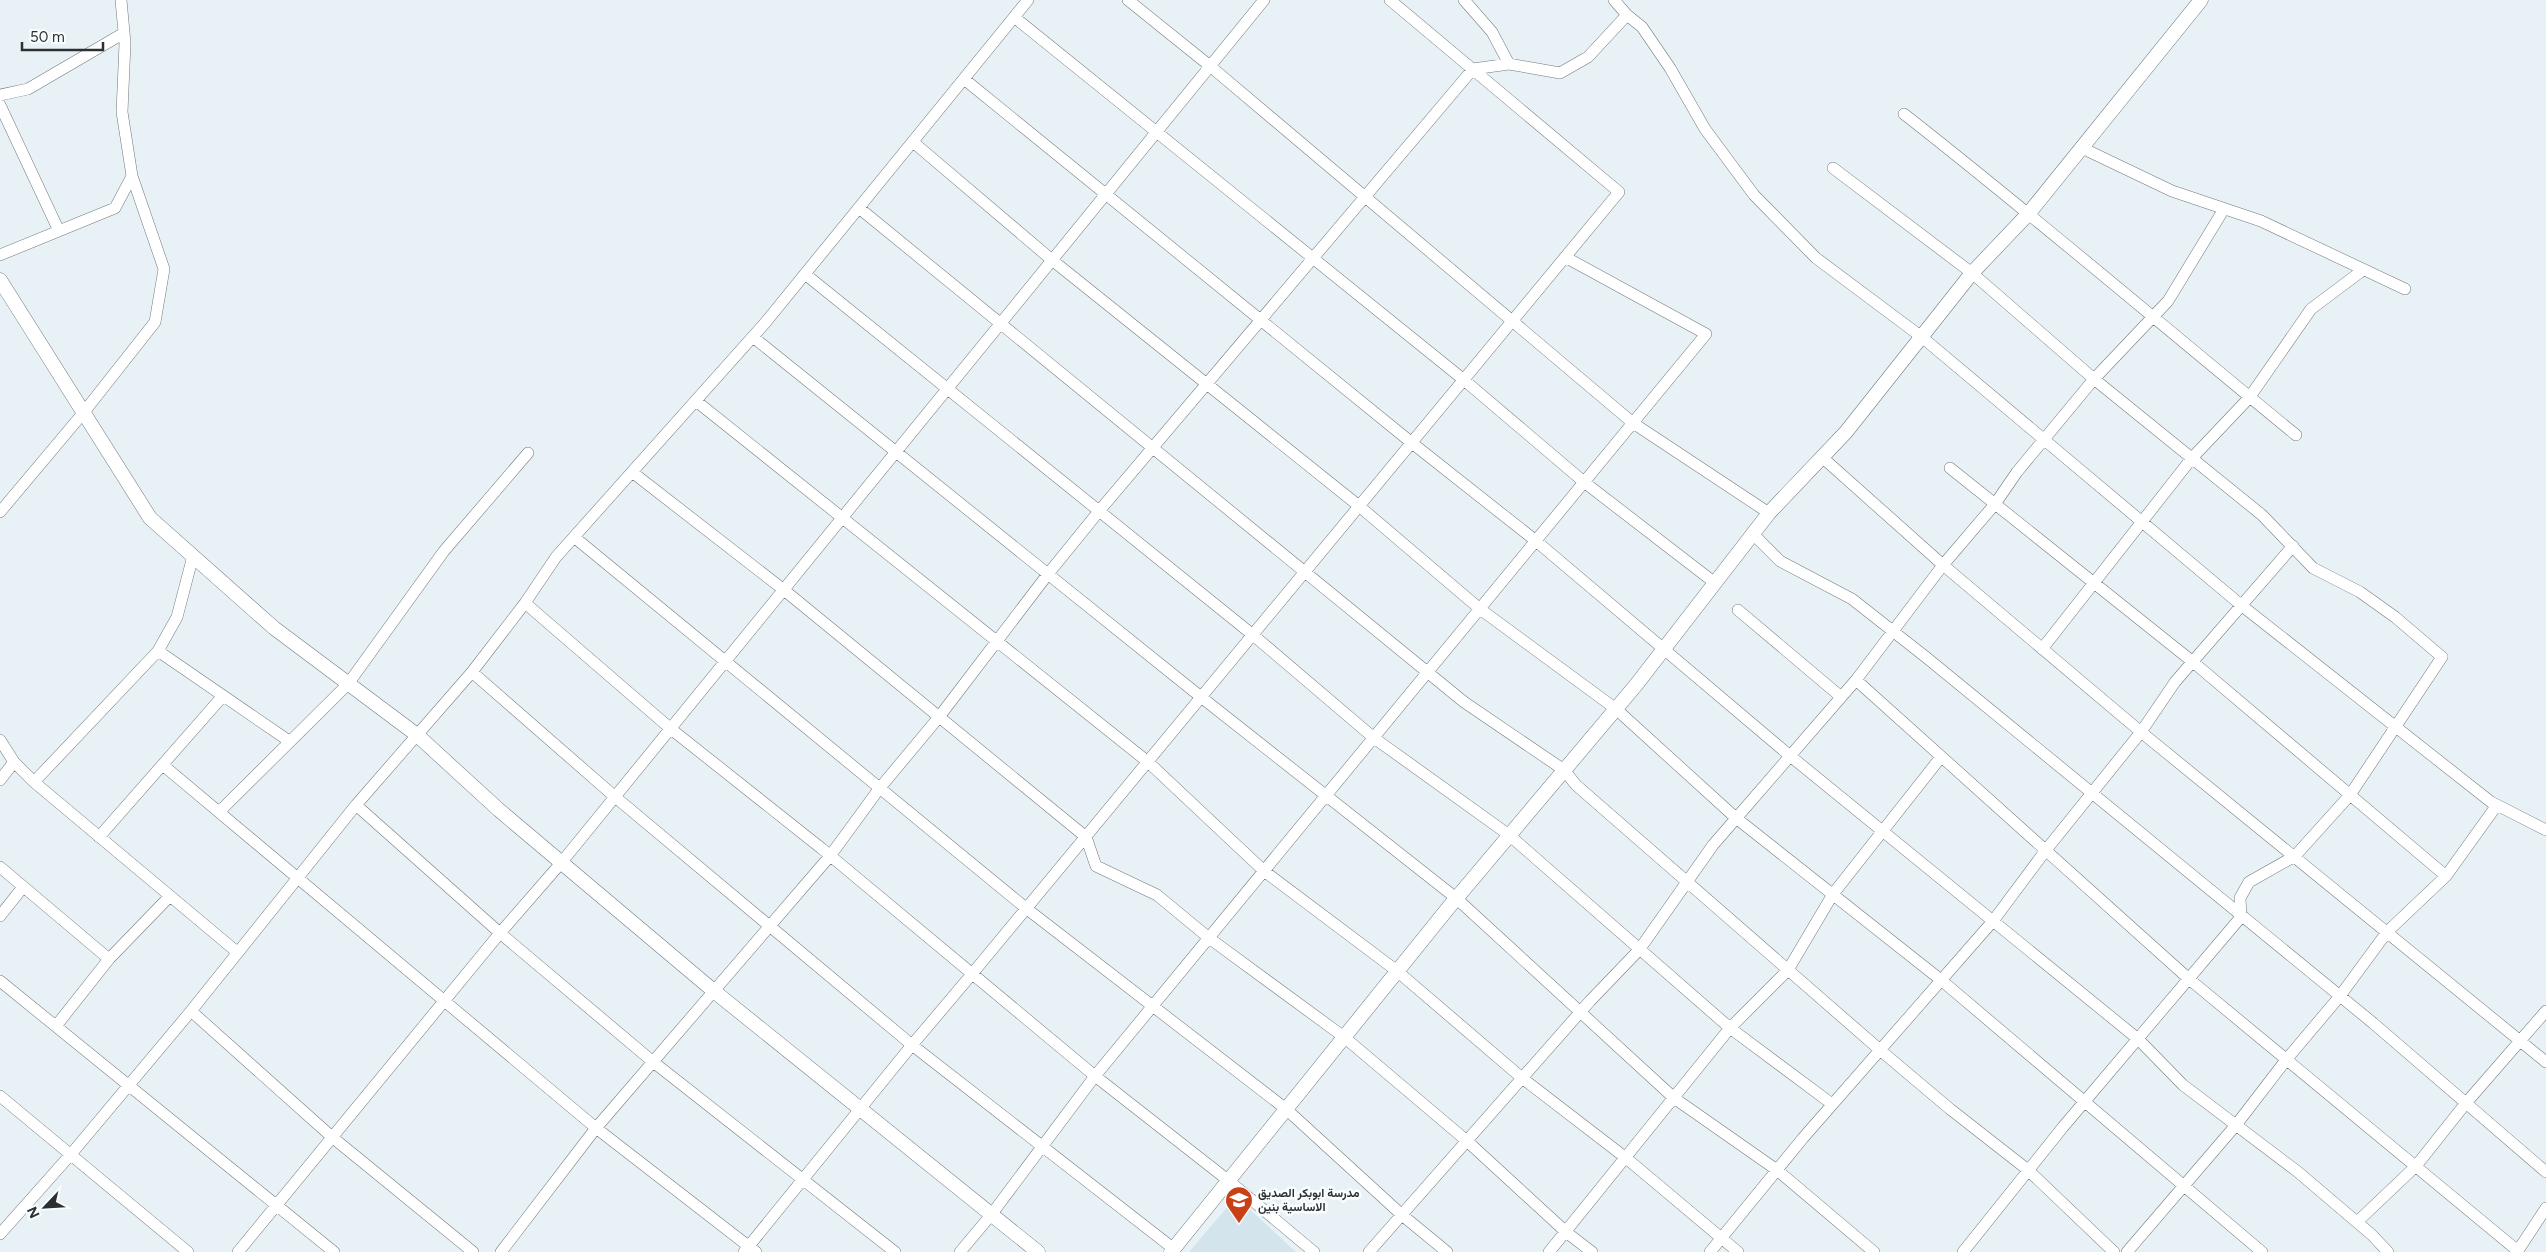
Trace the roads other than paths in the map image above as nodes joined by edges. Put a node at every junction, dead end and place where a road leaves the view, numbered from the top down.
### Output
1 (121, 0) edge
2 (1028, 0) edge
3 (1128, 0) edge
4 (1264, 0) edge
5 (1390, 0) edge
6 (1464, 0) edge
7 (1614, 0) edge
8 (2201, 0) edge
9 (1627, 15) junction
10 (1014, 17) junction
11 (124, 33) junction
12 (1509, 64) junction
13 (1210, 66) junction
14 (1473, 70) junction
15 (964, 79) junction
16 (0, 95) edge
17 (0, 105) edge
18 (1904, 114) dead end
19 (1156, 132) junction
20 (913, 142) junction
21 (2082, 148) junction
22 (1833, 168) dead end
23 (132, 176) junction
24 (1106, 193) junction
25 (1366, 197) junction
26 (859, 208) junction
27 (2224, 209) junction
28 (2030, 212) junction
29 (59, 230) junction
30 (0, 255) edge
31 (1565, 257) junction
32 (1314, 259) junction
33 (1052, 260) junction
34 (2363, 270) junction
35 (1972, 273) junction
36 (805, 274) junction
37 (0, 280) edge
38 (2405, 289) dead end
39 (2153, 319) junction
40 (1261, 320) junction
41 (1513, 320) junction
42 (1001, 322) junction
43 (753, 337) junction
44 (1923, 338) junction
45 (2094, 379) junction
46 (1464, 380) junction
47 (1208, 384) junction
48 (948, 388) junction
49 (2250, 398) junction
50 (696, 401) junction
51 (84, 412) junction
52 (1633, 423) junction
53 (2296, 435) dead end
54 (2046, 440) junction
55 (1412, 443) junction
56 (1153, 447) junction
57 (896, 452) junction
58 (528, 453) dead end
59 (1823, 458) junction
60 (2192, 458) junction
61 (1950, 468) dead end
62 (632, 472) junction
63 (1584, 482) junction
64 (1996, 504) junction
65 (1359, 506) junction
66 (1100, 510) junction
67 (0, 512) edge
68 (1769, 513) junction
69 (842, 519) junction
70 (2143, 522) junction
71 (1753, 534) junction
72 (574, 537) junction
73 (1536, 541) junction
74 (2293, 546) junction
75 (193, 556) junction
76 (1943, 565) junction
77 (1305, 572) junction
78 (1048, 574) junction
79 (1715, 583) junction
80 (2095, 583) junction
81 (784, 590) junction
82 (525, 603) junction
83 (2241, 605) junction
84 (1480, 609) junction
85 (1738, 610) dead end
86 (1894, 632) junction
87 (1253, 634) junction
88 (996, 642) junction
89 (1665, 648) junction
90 (2042, 649) junction
91 (158, 651) junction
92 (2192, 662) junction
93 (725, 663) junction
94 (472, 672) junction
95 (1428, 672) junction
96 (1856, 680) junction
97 (348, 684) junction
98 (1840, 696) junction
99 (222, 697) junction
100 (1201, 697) junction
101 (1616, 709) junction
102 (939, 717) junction
103 (2396, 727) junction
104 (671, 728) junction
105 (2141, 732) junction
106 (417, 735) junction
107 (1374, 738) junction
108 (0, 740) edge
109 (288, 741) junction
110 (1789, 755) junction
111 (1941, 757) junction
112 (14, 762) junction
113 (1148, 762) junction
114 (164, 766) junction
115 (1564, 770) junction
116 (0, 780) edge
117 (34, 782) junction
118 (879, 788) junction
119 (2092, 794) junction
120 (2350, 795) junction
121 (614, 796) junction
122 (1326, 796) junction
123 (2496, 805) junction
124 (356, 806) junction
125 (220, 810) junction
126 (1736, 818) junction
127 (2546, 830) edge
128 (1882, 831) junction
129 (1509, 835) junction
130 (99, 836) junction
131 (1086, 837) junction
132 (2046, 850) junction
133 (830, 856) junction
134 (2295, 856) junction
135 (561, 863) junction
136 (0, 867) edge
137 (1264, 871) junction
138 (2446, 876) junction
139 (298, 877) junction
140 (1687, 882) junction
141 (23, 887) junction
142 (1832, 894) junction
143 (170, 896) junction
144 (1456, 898) junction
145 (1027, 909) junction
146 (0, 916) edge
147 (2242, 917) junction
148 (1993, 921) junction
149 (768, 926) junction
150 (2387, 932) junction
151 (500, 933) junction
152 (1209, 938) junction
153 (1639, 950) junction
154 (237, 952) junction
155 (109, 959) junction
156 (1788, 970) junction
157 (1397, 972) junction
158 (972, 974) junction
159 (2189, 979) junction
160 (1941, 980) junction
161 (0, 981) edge
162 (715, 992) junction
163 (2340, 996) junction
164 (443, 1002) junction
165 (1153, 1006) junction
166 (191, 1011) junction
167 (2546, 1011) edge
168 (1580, 1013) junction
169 (56, 1026) junction
170 (1730, 1028) junction
171 (1344, 1037) junction
172 (2138, 1039) junction
173 (2520, 1042) junction
174 (912, 1045) junction
175 (1880, 1050) junction
176 (2286, 1060) junction
177 (652, 1061) junction
178 (2546, 1062) edge
179 (1095, 1076) junction
180 (1522, 1078) junction
181 (128, 1086) junction
182 (0, 1096) edge
183 (1674, 1098) junction
184 (2084, 1101) junction
185 (2466, 1103) junction
186 (1832, 1104) junction
187 (860, 1108) junction
188 (1286, 1109) junction
189 (2236, 1125) junction
190 (596, 1128) junction
191 (332, 1137) junction
192 (1467, 1141) junction
193 (1041, 1146) junction
194 (72, 1154) junction
195 (1626, 1158) junction
196 (2416, 1166) junction
197 (1777, 1170) junction
198 (2028, 1170) junction
199 (2546, 1172) edge
200 (802, 1178) junction
201 (1229, 1181) junction
202 (2184, 1184) junction
203 (276, 1206) junction
204 (2546, 1208) edge
205 (991, 1215) junction
206 (1402, 1215) junction
207 (2357, 1222) junction
208 (1566, 1232) junction
209 (0, 1234) edge
210 (1721, 1239) junction
211 (750, 1250) edge
212 (1173, 1250) edge
213 (188, 1252) edge
214 (238, 1252) edge
215 (334, 1252) edge
216 (474, 1252) edge
217 (502, 1252) edge
218 (895, 1252) edge
219 (960, 1252) edge
220 (1038, 1252) edge
221 (1314, 1252) edge
222 (1369, 1252) edge
223 (1447, 1252) edge
224 (1549, 1252) edge
225 (1592, 1252) edge
226 (1710, 1252) edge
227 (1738, 1252) edge
228 (1874, 1252) edge
229 (1963, 1252) edge
230 (2114, 1252) edge
231 (2127, 1252) edge
232 (2262, 1252) edge
233 (2388, 1252) edge
234 (2517, 1252) edge

1 - 11 street
2 - 10 street
3 - 13 street
4 - 13 street
5 - 14 street
6 - 12 street
7 - 9 street
8 - 21 street
9 - 12 street
9 - 44 street
10 - 15 street
10 - 19 street
11 - 16 street
11 - 23 street
12 - 14 street
13 - 19 street
13 - 25 street
14 - 25 street
14 - 31 street
15 - 20 street
15 - 24 street
17 - 29 street
18 - 28 street
19 - 24 street
19 - 32 street
20 - 26 street
20 - 33 street
21 - 27 street
21 - 28 street
22 - 35 street
23 - 29 street
23 - 51 street
24 - 33 street
24 - 40 street
25 - 32 street
25 - 41 street
26 - 36 street
26 - 42 street
27 - 34 street
27 - 39 street
28 - 35 street
28 - 39 street
29 - 30 street
31 - 41 street
31 - 52 street
32 - 40 street
32 - 46 street
33 - 42 street
33 - 47 street
34 - 38 street
34 - 49 street
35 - 44 street
35 - 45 street
36 - 43 street
36 - 48 street
37 - 51 street
39 - 45 street
39 - 49 street
40 - 47 street
40 - 55 street
41 - 46 street
41 - 52 street
42 - 48 street
42 - 56 street
43 - 50 street
43 - 57 street
44 - 54 street
44 - 59 street
45 - 54 street
45 - 60 street
46 - 55 street
46 - 63 street
47 - 56 street
47 - 65 street
48 - 57 street
48 - 66 street
49 - 53 street
49 - 60 street
50 - 62 street
50 - 69 street
51 - 67 street
51 - 75 street
52 - 63 street
52 - 68 street
54 - 64 street
54 - 70 street
55 - 65 street
55 - 73 street
56 - 66 street
56 - 77 street
57 - 69 street
57 - 78 street
58 - 97 street
59 - 68 street
59 - 76 street
60 - 70 street
60 - 74 street
61 - 64 street
62 - 72 street
62 - 81 street
63 - 73 street
63 - 79 street
64 - 76 street
64 - 80 street
65 - 77 street
65 - 84 street
66 - 78 street
66 - 87 street
68 - 71 street
69 - 81 street
69 - 88 street
70 - 80 street
70 - 83 street
71 - 79 street
71 - 86 street
72 - 82 street
72 - 93 street
73 - 84 street
73 - 89 street
74 - 83 street
74 - 103 street
75 - 91 street
75 - 97 street
76 - 86 street
76 - 90 street
77 - 87 street
77 - 95 street
78 - 88 street
78 - 100 street
79 - 89 street
80 - 90 street
80 - 92 street
81 - 93 street
81 - 102 street
82 - 94 street
82 - 104 street
83 - 92 street
83 - 103 street
84 - 95 street
84 - 101 street
85 - 98 street
86 - 96 street
86 - 119 street
87 - 100 street
87 - 107 street
88 - 102 street
88 - 113 street
89 - 101 street
89 - 110 street
90 - 105 street
91 - 99 street
91 - 117 street
92 - 105 street
92 - 120 street
93 - 104 street
93 - 118 street
94 - 106 street
94 - 121 street
95 - 107 street
95 - 115 street
96 - 98 street
96 - 111 street
97 - 106 street
97 - 109 street
98 - 110 street
99 - 109 street
99 - 114 street
100 - 113 street
100 - 122 street
101 - 115 street
101 - 126 street
102 - 118 street
102 - 131 street
103 - 120 street
103 - 123 street
104 - 121 street
104 - 133 street
105 - 119 street
105 - 134 street
106 - 124 street
106 - 135 street
107 - 122 street
107 - 129 street
108 - 112 street
109 - 125 street
110 - 126 street
110 - 128 street
111 - 128 street
111 - 132 street
112 - 116 street
112 - 117 street
113 - 131 street
113 - 137 street
114 - 125 street
114 - 130 street
115 - 129 street
115 - 140 street
117 - 130 street
118 - 133 street
118 - 145 street
119 - 132 street
119 - 147 street
120 - 134 street
120 - 138 street
121 - 135 street
121 - 149 street
122 - 137 street
122 - 144 street
123 - 127 street
123 - 138 street
124 - 139 street
124 - 151 street
125 - 139 street
126 - 140 street
126 - 142 street
128 - 142 street
128 - 148 street
129 - 144 street
129 - 153 street
130 - 143 street
131 - 145 street
131 - 152 street
132 - 148 street
132 - 159 street
133 - 149 street
133 - 158 street
134 - 147 street
134 - 150 street
135 - 151 street
135 - 162 street
136 - 141 street
137 - 152 street
137 - 157 street
138 - 150 street
139 - 154 street
139 - 164 street
140 - 153 street
140 - 156 street
141 - 146 street
141 - 155 street
142 - 156 street
142 - 160 street
143 - 154 street
143 - 155 street
144 - 157 street
144 - 168 street
145 - 158 street
145 - 165 street
147 - 159 street
147 - 163 street
148 - 160 street
148 - 172 street
149 - 162 street
149 - 174 street
150 - 163 street
150 - 173 street
151 - 164 street
151 - 177 street
152 - 165 street
152 - 171 street
153 - 168 street
153 - 170 street
154 - 166 street
155 - 169 street
156 - 170 street
156 - 175 street
157 - 171 street
157 - 180 street
158 - 174 street
158 - 179 street
159 - 172 street
159 - 176 street
160 - 175 street
160 - 184 street
161 - 169 street
162 - 177 street
162 - 187 street
163 - 176 street
163 - 185 street
164 - 190 street
164 - 191 street
165 - 179 street
165 - 188 street
166 - 181 street
166 - 191 street
167 - 173 street
168 - 180 street
168 - 183 street
169 - 181 street
170 - 183 street
170 - 186 street
171 - 188 street
171 - 192 street
172 - 184 street
172 - 189 street
173 - 178 street
173 - 185 street
174 - 187 street
174 - 193 street
175 - 186 street
175 - 198 street
176 - 189 street
176 - 196 street
177 - 190 street
177 - 200 street
179 - 193 street
179 - 201 street
180 - 192 street
180 - 195 street
181 - 194 street
181 - 203 street
182 - 194 street
183 - 195 street
183 - 197 street
184 - 198 street
184 - 202 street
185 - 196 street
185 - 199 street
186 - 197 street
187 - 200 street
187 - 205 street
188 - 201 street
188 - 206 street
189 - 202 street
189 - 207 street
190 - 211 street
190 - 217 street
191 - 203 street
191 - 216 street
192 - 206 street
192 - 208 street
193 - 205 street
193 - 212 street
194 - 209 street
194 - 213 street
195 - 208 street
195 - 210 street
196 - 207 street
196 - 234 street
197 - 210 street
197 - 228 street
198 - 229 street
198 - 230 street
200 - 211 street
200 - 218 street
201 - 212 street
201 - 221 street
202 - 231 street
202 - 232 street
203 - 214 street
203 - 215 street
204 - 234 street
205 - 219 street
205 - 220 street
206 - 222 street
206 - 223 street
207 - 233 street
208 - 224 street
208 - 225 street
210 - 226 street
210 - 227 street

